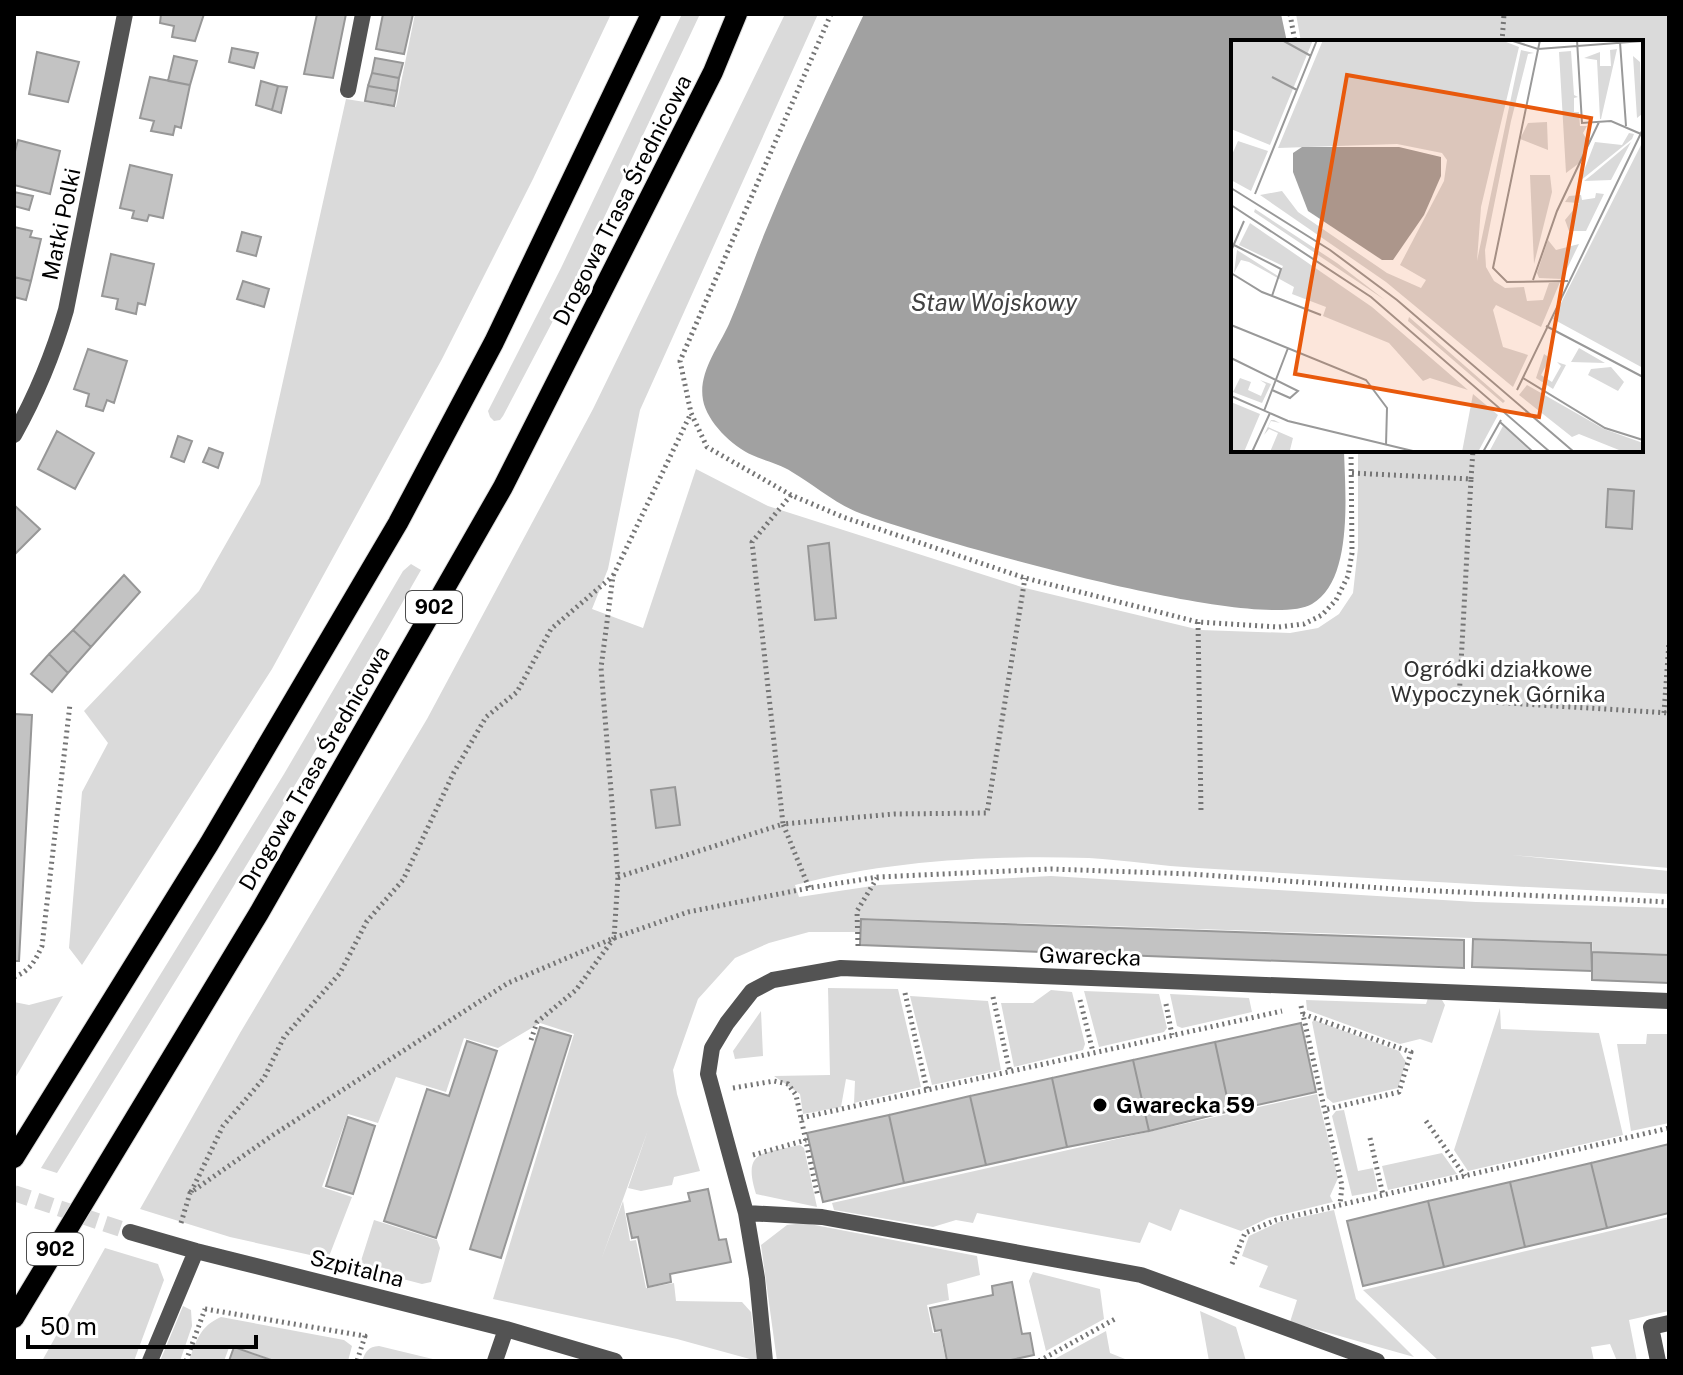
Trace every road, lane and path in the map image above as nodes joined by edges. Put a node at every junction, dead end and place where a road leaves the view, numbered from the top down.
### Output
1 (125, 14) edge
2 (363, 14) edge
3 (651, 14) edge
4 (737, 14) edge
5 (831, 14) edge
6 (1290, 14) edge
7 (1504, 14) edge
8 (1295, 40) edge
9 (1502, 40) edge
10 (348, 90) dead end
11 (691, 413) junction
12 (14, 435) edge
13 (1351, 452) edge
14 (1473, 452) edge
15 (1352, 473) junction
16 (1471, 479) junction
17 (791, 495) junction
18 (613, 576) junction
19 (1025, 578) junction
20 (1198, 622) junction
21 (1669, 642) edge
22 (70, 704) dead end
23 (1666, 713) edge
24 (1201, 812) dead end
25 (783, 824) junction
26 (618, 877) junction
27 (878, 877) junction
28 (809, 888) junction
29 (1669, 902) edge
30 (614, 938) junction
31 (858, 969) junction
32 (14, 977) edge
33 (899, 986) dead end
34 (1077, 987) dead end
35 (1164, 991) dead end
36 (905, 993) junction
37 (920, 994) dead end
38 (978, 997) dead end
39 (993, 997) junction
40 (1298, 997) dead end
41 (1005, 998) dead end
42 (1669, 1001) edge
43 (1286, 1010) dead end
44 (1302, 1014) junction
45 (1172, 1035) junction
46 (531, 1040) dead end
47 (1093, 1053) junction
48 (1010, 1072) junction
49 (927, 1090) junction
50 (712, 1091) junction
51 (1324, 1110) junction
52 (801, 1118) junction
53 (1426, 1121) dead end
54 (1669, 1128) edge
55 (1370, 1138) dead end
56 (806, 1140) junction
57 (14, 1158) edge
58 (734, 1170) junction
59 (1465, 1176) junction
60 (190, 1193) junction
61 (1383, 1195) junction
62 (1340, 1204) junction
63 (746, 1213) junction
64 (822, 1217) junction
65 (179, 1227) dead end
66 (130, 1232) tunnel mouth
67 (196, 1251) junction
68 (1232, 1264) dead end
69 (197, 1303) dead end
70 (205, 1309) junction
71 (14, 1318) edge
72 (1115, 1319) dead end
73 (1669, 1323) edge
74 (506, 1329) junction
75 (150, 1361) edge
76 (186, 1361) edge
77 (357, 1361) edge
78 (495, 1361) edge
79 (615, 1361) edge
80 (765, 1361) edge
81 (1041, 1361) edge
82 (1377, 1361) edge
83 (1658, 1361) edge

1 - 12 street, Matki Polki
2 - 10 street
3 - 57 main road
4 - 71 main road, Drogowa Trasa Średnicowa / 902
5 - 11 path
6 - 8 path
7 - 9 path
11 - 17 path
11 - 18 path
13 - 15 path
14 - 16 path
15 - 16 path
15 - 20 path
16 - 23 path
17 - 19 path
17 - 25 path
18 - 26 path
18 - 60 path
19 - 20 path
19 - 25 path
20 - 24 path
21 - 23 path
22 - 32 path
25 - 26 path
25 - 28 path
26 - 30 path
27 - 28 path
27 - 29 path
27 - 31 path
28 - 30 path
30 - 46 path
30 - 60 path
31 - 42 street, Gwarecka
31 - 50 street, Gwarecka
33 - 36 path
34 - 47 path
35 - 45 path
36 - 37 path
36 - 49 path
38 - 39 path
39 - 41 path
39 - 48 path
40 - 44 path
43 - 45 path
44 - 51 path
44 - 51 path
45 - 47 path
47 - 48 path
48 - 49 path
49 - 52 path
50 - 52 path
50 - 58 street, Gwarecka
51 - 62 path
52 - 56 path
53 - 59 path
54 - 59 path
55 - 61 path
56 - 58 path
56 - 64 path
58 - 63 street, Gwarecka
59 - 61 path
60 - 65 path
61 - 62 path
62 - 68 path
63 - 64 street
63 - 80 street, Gwarecka
64 - 82 street
66 - 67 street, Szpitalna
67 - 74 street, Szpitalna
67 - 75 street
69 - 70 path
70 - 76 path
70 - 77 path
72 - 81 path
73 - 83 street
74 - 78 street
74 - 79 street, Szpitalna

